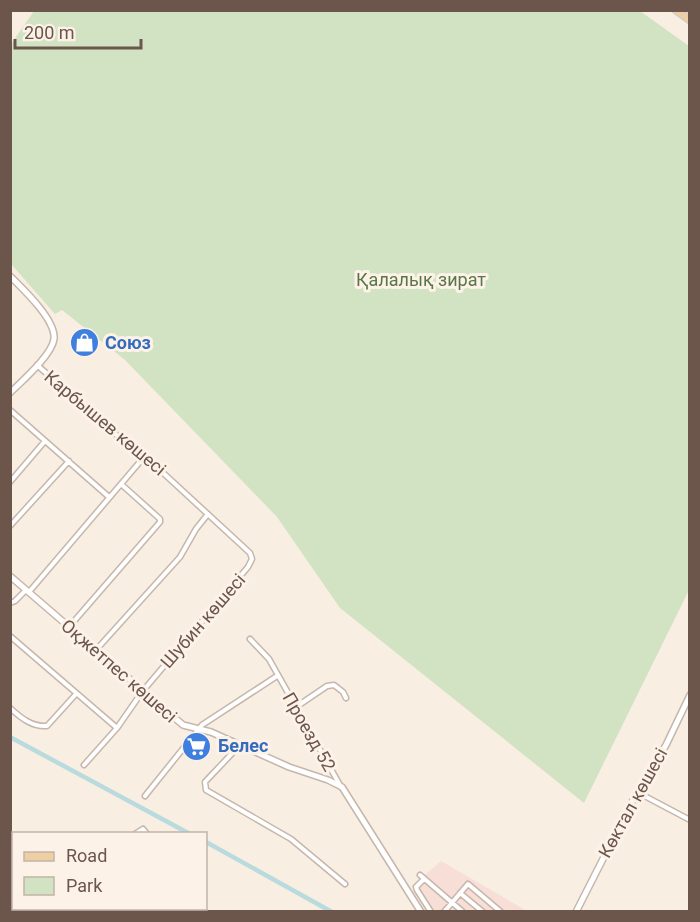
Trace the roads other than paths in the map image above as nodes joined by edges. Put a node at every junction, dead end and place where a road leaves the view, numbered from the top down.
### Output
1 (676, 10) edge
2 (690, 20) edge
3 (10, 276) edge
4 (37, 365) junction
5 (10, 393) edge
6 (10, 410) edge
7 (46, 441) junction
8 (144, 457) junction
9 (69, 460) junction
10 (10, 482) edge
11 (121, 484) junction
12 (110, 497) junction
13 (208, 514) junction
14 (10, 526) edge
15 (252, 559) joint
16 (10, 576) edge
17 (28, 591) junction
18 (10, 603) edge
19 (69, 627) junction
20 (10, 636) edge
21 (250, 639) dead end
22 (96, 650) junction
23 (277, 676) junction
24 (142, 692) junction
25 (76, 694) junction
26 (690, 694) edge
27 (346, 698) dead end
28 (296, 707) junction
29 (10, 708) edge
30 (117, 728) junction
31 (198, 729) junction
32 (240, 745) junction
33 (84, 765) dead end
34 (342, 787) junction
35 (637, 792) junction
36 (145, 796) dead end
37 (690, 820) edge
38 (345, 884) dead end
39 (460, 893) junction
40 (452, 902) junction
41 (421, 912) edge
42 (431, 912) edge
43 (444, 912) edge
44 (463, 912) edge
45 (483, 912) edge
46 (501, 912) edge
47 (576, 912) edge

1 - 2 main road
3 - 4 street, Карбышев көшесі
4 - 5 street
4 - 8 street, Карбышев көшесі
6 - 7 street
7 - 9 street
7 - 10 street
8 - 11 street
8 - 13 street, Карбышев көшесі
9 - 12 street
9 - 14 street
11 - 12 street
11 - 19 street
12 - 17 street
13 - 15 street, Карбышев көшесі
13 - 22 street
15 - 24 street, Шубин көшесі
16 - 17 street, Оқжетпес көшесі
17 - 18 street
17 - 19 street, Оқжетпес көшесі
19 - 22 street, Оқжетпес көшесі
20 - 25 street
21 - 23 street, Проезд 52
22 - 24 street, Оқжетпес көшесі
23 - 28 street, Проезд 52
23 - 31 street
24 - 30 street, Шубин көшесі
24 - 31 street, Оқжетпес көшесі
25 - 29 street
25 - 30 street
26 - 35 street, Көктал көшесі
27 - 28 street
28 - 34 street, Проезд 52
30 - 33 street, Шубин көшесі
31 - 32 street, Оқжетпес көшесі
31 - 36 street
32 - 34 street, Оқжетпес көшесі
32 - 38 street
34 - 41 street
35 - 37 street
35 - 47 street, Көктал көшесі
39 - 40 street
39 - 45 street
39 - 46 street
40 - 42 street
40 - 43 street
40 - 44 street

